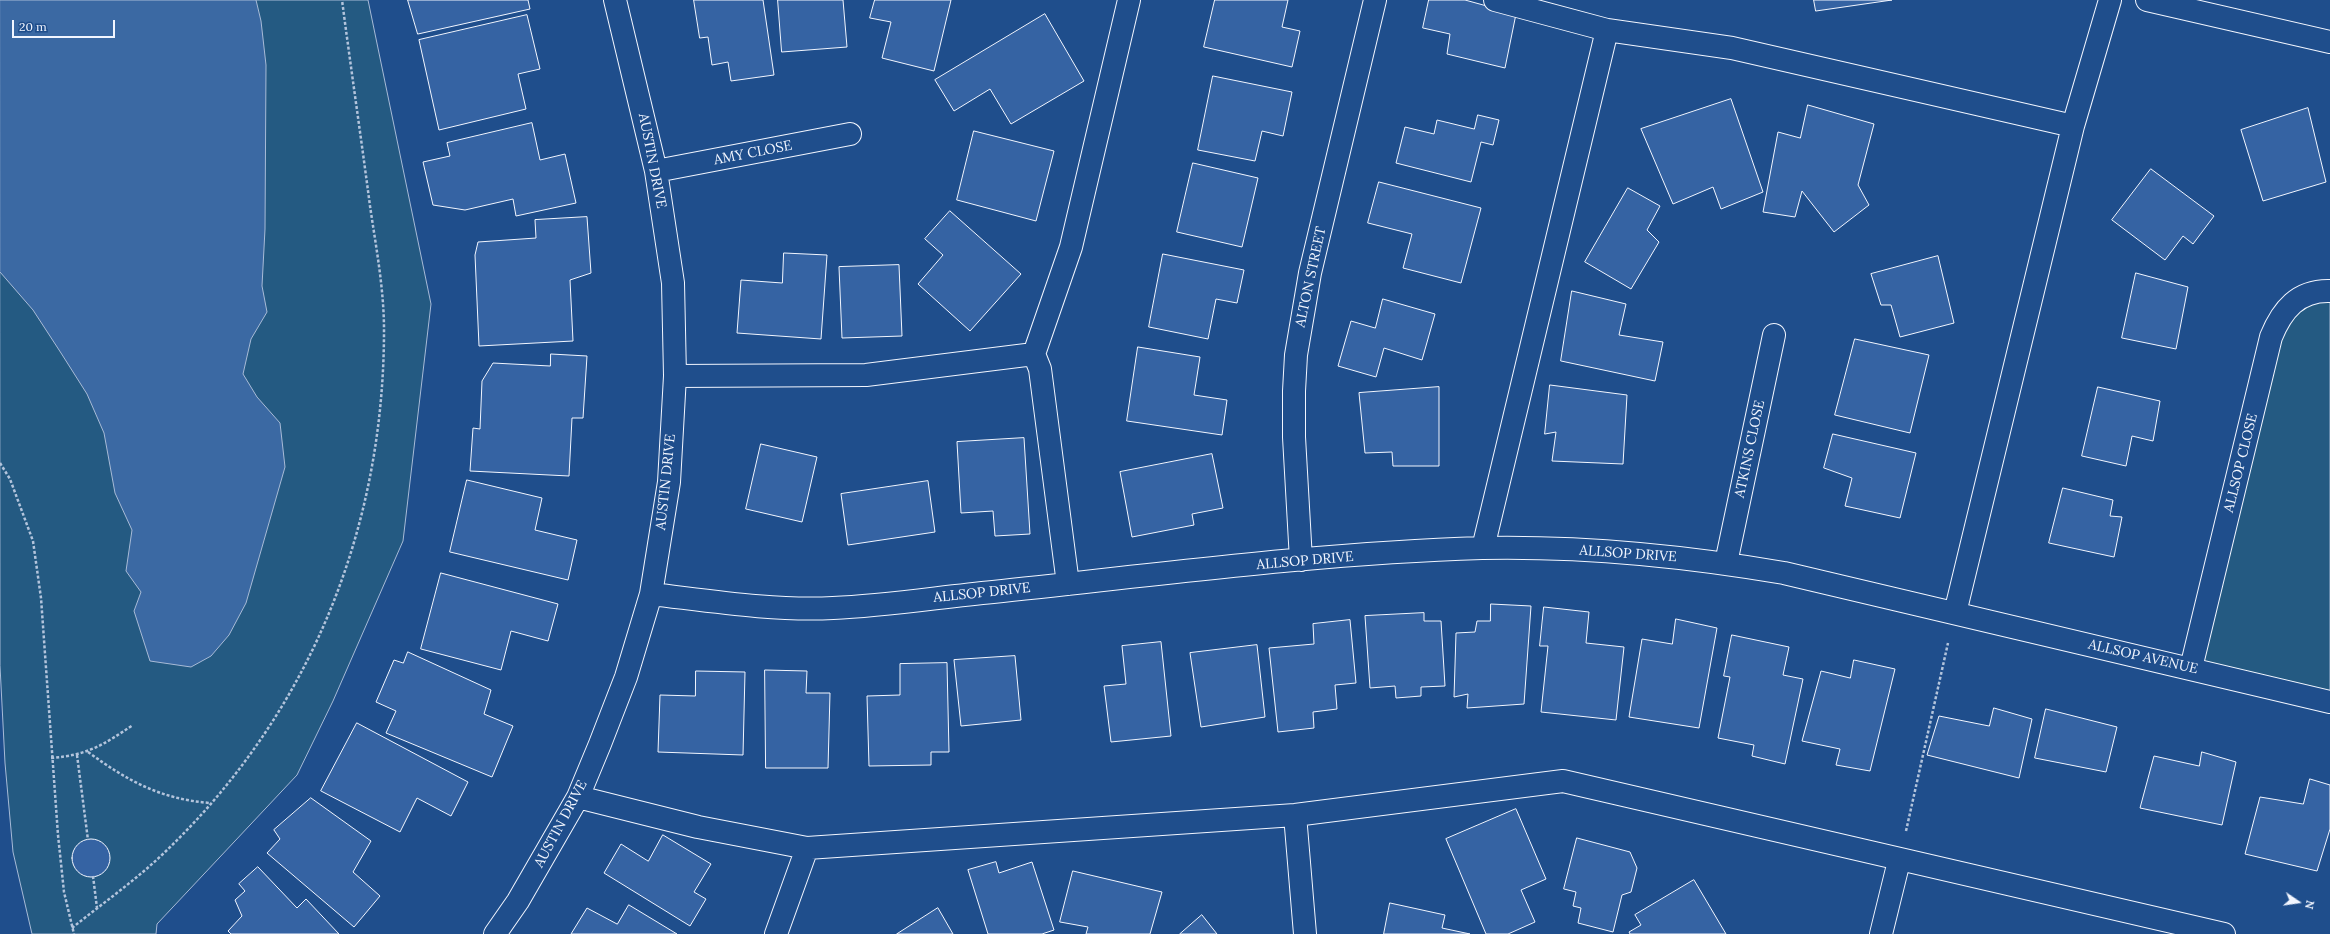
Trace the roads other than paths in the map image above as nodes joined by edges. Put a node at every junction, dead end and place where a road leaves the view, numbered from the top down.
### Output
1 (615, 0) edge
2 (1129, 0) edge
3 (1375, 0) edge
4 (1496, 0) edge
5 (2110, 0) edge
6 (2147, 0) edge
7 (1607, 30) junction
8 (2330, 42) edge
9 (2073, 126) junction
10 (850, 134) dead end
11 (656, 171) junction
12 (2330, 291) edge
13 (1774, 335) dead end
14 (1034, 354) junction
15 (675, 376) junction
16 (1483, 548) junction
17 (1301, 560) junction
18 (1726, 563) junction
19 (1068, 584) junction
20 (651, 594) junction
21 (1955, 613) junction
22 (2191, 668) junction
23 (2330, 702) edge
24 (578, 798) junction
25 (1295, 815) junction
26 (807, 848) junction
27 (1899, 861) junction
28 (495, 934) edge
29 (776, 934) edge
30 (1305, 934) edge
31 (1881, 934) edge
32 (2224, 934) edge

1 - 11 street, AUSTIN DRIVE
2 - 14 street
3 - 17 street, ALTON STREET
4 - 7 street
5 - 9 street
6 - 8 street
7 - 9 street
7 - 16 street
9 - 21 street
10 - 11 street, AMY CLOSE
11 - 15 street, AUSTIN DRIVE
12 - 22 street, ALLSOP CLOSE
13 - 18 street, ATKINS CLOSE
14 - 15 street
14 - 19 street
15 - 20 street, AUSTIN DRIVE
16 - 17 street, ALLSOP DRIVE
16 - 18 street, ALLSOP DRIVE
17 - 19 street, ALLSOP DRIVE
18 - 21 street, ALLSOP DRIVE
19 - 20 street, ALLSOP DRIVE
20 - 24 street, AUSTIN DRIVE
21 - 22 street, ALLSOP AVENUE
22 - 23 street, ALLSOP AVENUE
24 - 26 street
24 - 28 street, AUSTIN DRIVE
25 - 26 street
25 - 27 street
25 - 30 street
26 - 29 street
27 - 31 street
27 - 32 street

